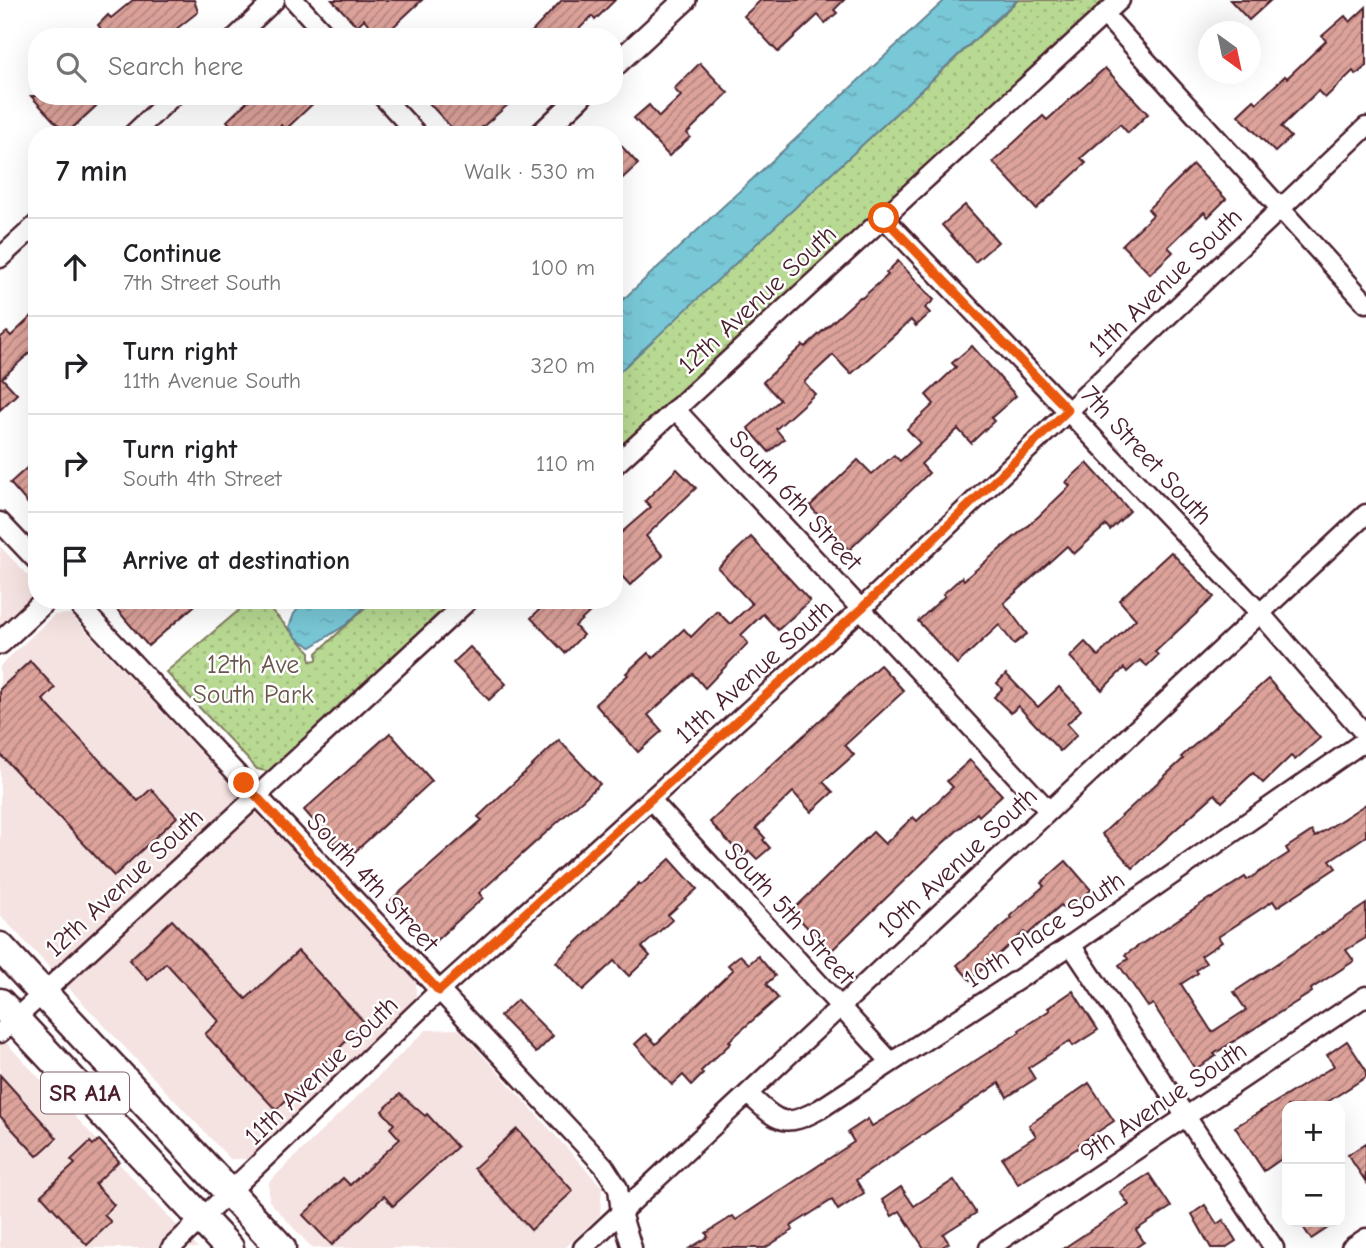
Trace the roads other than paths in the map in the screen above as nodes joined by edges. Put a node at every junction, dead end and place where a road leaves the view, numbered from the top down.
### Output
1 (275, 0) edge
2 (294, 0) edge
3 (685, 0) edge
4 (1120, 0) edge
5 (1104, 14) junction
6 (245, 28) edge
7 (320, 28) edge
8 (623, 58) edge
9 (164, 105) edge
10 (390, 105) edge
11 (572, 105) edge
12 (141, 126) edge
13 (410, 126) edge
14 (549, 126) edge
15 (1366, 127) edge
16 (1280, 209) junction
17 (884, 218) junction
18 (28, 232) edge
19 (0, 258) edge
20 (1366, 303) edge
21 (676, 410) junction
22 (1068, 410) junction
23 (623, 458) edge
24 (1366, 513) edge
25 (0, 522) edge
26 (28, 552) edge
27 (862, 608) junction
28 (36, 609) edge
29 (82, 609) edge
30 (459, 609) edge
31 (1260, 613) junction
32 (0, 643) edge
33 (1366, 735) edge
34 (1366, 740) edge
35 (256, 796) junction
36 (651, 800) junction
37 (1049, 811) junction
38 (1071, 945) junction
39 (0, 947) edge
40 (439, 991) junction
41 (43, 993) junction
42 (1366, 996) edge
43 (840, 1007) junction
44 (5, 1018) edge
45 (890, 1061) junction
46 (748, 1094) junction
47 (1187, 1116) junction
48 (231, 1193) junction
49 (621, 1213) junction
50 (202, 1219) junction
51 (1366, 1238) edge
52 (171, 1248) edge
53 (229, 1248) edge
54 (281, 1248) edge
55 (583, 1248) edge
56 (632, 1248) edge
57 (989, 1248) edge
58 (1274, 1248) edge
59 (1351, 1248) edge

1 - 6 street
2 - 7 street
3 - 8 street
4 - 5 street, 12th Avenue South
5 - 16 street
5 - 17 street, 12th Avenue South
9 - 12 street
10 - 13 street
11 - 14 street
15 - 16 street, 11th Avenue South
16 - 20 street
16 - 22 street, 11th Avenue South
17 - 21 street, 12th Avenue South
17 - 22 street, 7th Street South
18 - 19 street
21 - 23 street, 12th Avenue South
21 - 27 street, South 6th Street
22 - 27 street, 11th Avenue South
22 - 31 street, 7th Street South
24 - 31 street, 10th Avenue South
25 - 26 street
27 - 36 street, 11th Avenue South
27 - 37 street, South 6th Street
28 - 32 street
29 - 35 street, South 4th Street
30 - 35 street, 12th Avenue South
31 - 33 street, 7th Street South
31 - 37 street, 10th Avenue South
34 - 38 street, 10th Place South
35 - 40 street, South 4th Street
35 - 41 street, 12th Avenue South
36 - 40 street, 11th Avenue South
36 - 43 street, South 5th Street
37 - 43 street, 10th Avenue South
38 - 45 street, 10th Place South
38 - 47 street
39 - 41 main road, SR A1A
40 - 48 street, 11th Avenue South
40 - 49 street, South 4th Street
41 - 44 street, 12th Avenue South
41 - 48 main road, SR A1A
42 - 47 street, 9th Avenue South
43 - 45 street, South 5th Street
43 - 46 street, 10th Avenue South
44 - 50 main road, SR A1A
45 - 46 street, 10th Place South
46 - 49 street, 10th Avenue South
47 - 57 street, 9th Avenue South
47 - 58 street
48 - 50 street, 11th Avenue South
48 - 54 main road, SR A1A
49 - 55 street, 10th Avenue South
49 - 56 street, South 4th Street
50 - 52 street, 11th Avenue South
50 - 53 main road, SR A1A
51 - 59 street

